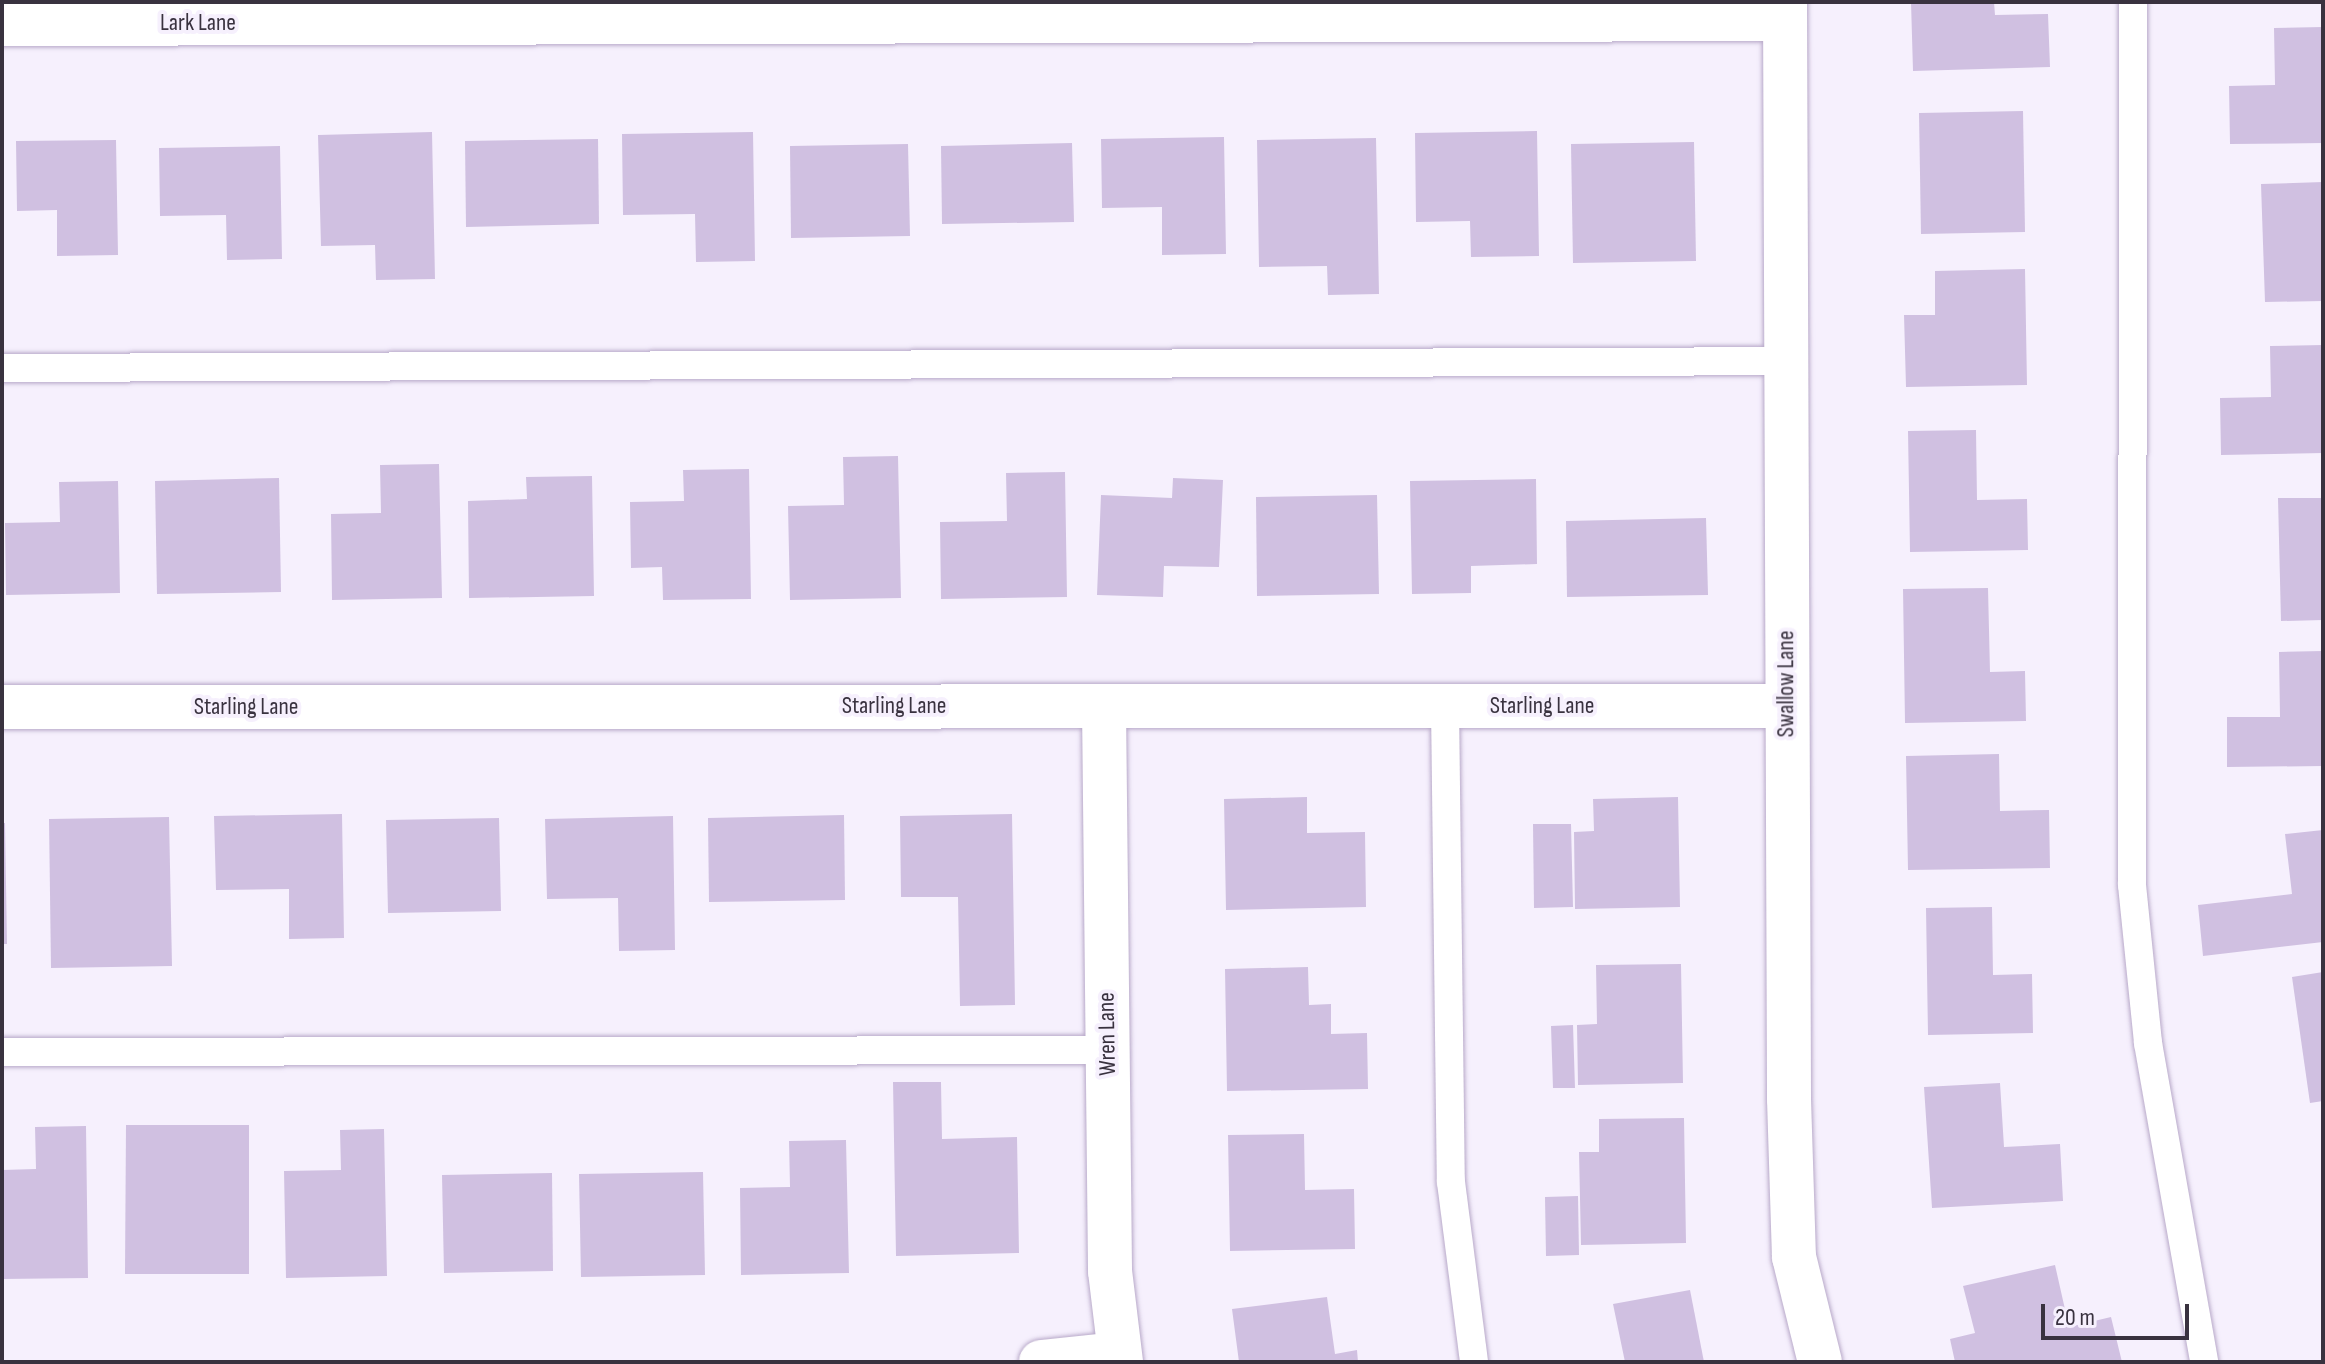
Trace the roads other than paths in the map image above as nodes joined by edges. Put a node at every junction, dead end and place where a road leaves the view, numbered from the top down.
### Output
1 (2133, 2) edge
2 (1785, 10) edge
3 (2, 24) edge
4 (1786, 361) junction
5 (2, 368) edge
6 (1104, 706) junction
7 (1445, 706) junction
8 (1786, 706) junction
9 (2, 707) edge
10 (1107, 1050) junction
11 (2, 1052) edge
12 (1120, 1358) edge
13 (1041, 1362) edge
14 (1474, 1362) edge
15 (1820, 1362) edge
16 (2204, 1362) edge

1 - 16 lane
2 - 3 street, Lark Lane
2 - 4 street, Swallow Lane
4 - 5 lane
4 - 8 street, Swallow Lane
6 - 7 street, Starling Lane
6 - 9 street, Starling Lane
6 - 10 street, Wren Lane
7 - 8 street, Starling Lane
7 - 14 lane
8 - 15 street, Swallow Lane
10 - 11 lane
10 - 12 street, Wren Lane
12 - 13 street

